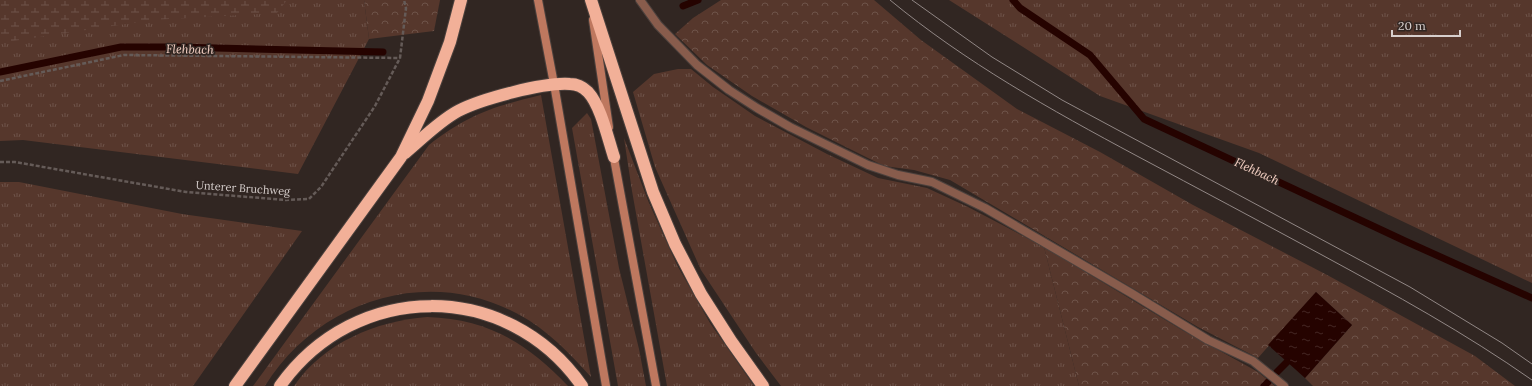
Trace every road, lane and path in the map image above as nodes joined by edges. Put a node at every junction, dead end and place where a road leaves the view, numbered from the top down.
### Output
1 (404, 0) edge
2 (461, 0) edge
3 (538, 0) edge
4 (590, 0) edge
5 (640, 0) edge
6 (400, 58) junction
7 (0, 81) edge
8 (554, 84) junction
9 (400, 157) junction
10 (614, 157) junction
11 (0, 162) edge
12 (235, 386) edge
13 (280, 386) edge
14 (582, 386) edge
15 (606, 386) edge
16 (656, 386) edge
17 (763, 386) edge
18 (1284, 386) edge

1 - 6 path, Unterer Bruchweg
2 - 9 highway
3 - 8 main road
4 - 10 main road
4 - 17 highway
5 - 18 lane
6 - 7 path
6 - 11 path, Unterer Bruchweg
8 - 9 highway
8 - 10 highway
8 - 15 main road
9 - 12 highway
10 - 16 main road
13 - 14 highway

